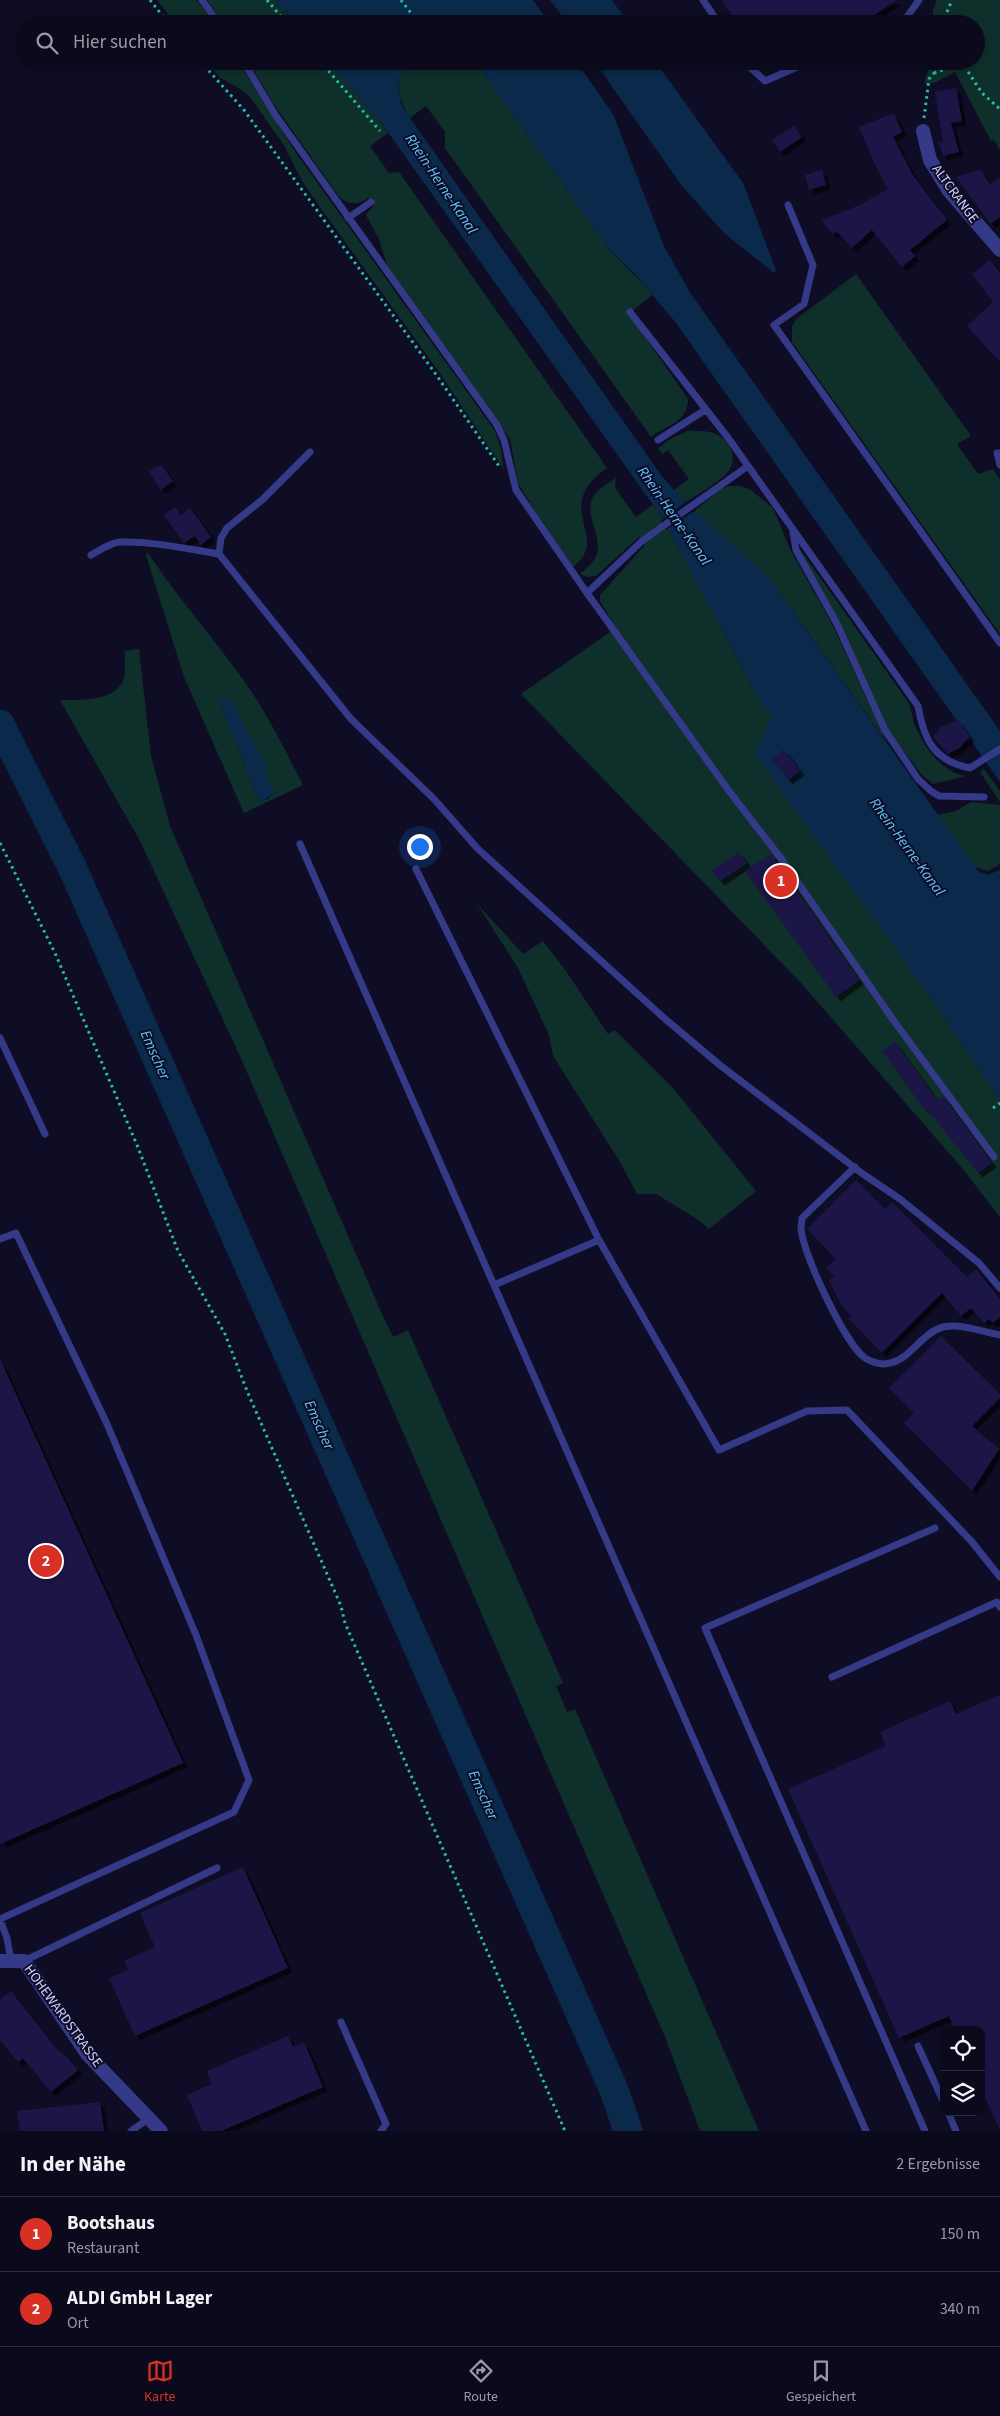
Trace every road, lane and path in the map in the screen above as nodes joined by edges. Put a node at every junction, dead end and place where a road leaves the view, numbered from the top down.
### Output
1 (150, 0) edge
2 (202, 0) edge
3 (267, 0) edge
4 (401, 0) edge
5 (703, 0) edge
6 (919, 0) edge
7 (952, 0) edge
8 (162, 15) edge
9 (213, 15) edge
10 (280, 15) edge
11 (412, 15) edge
12 (713, 15) edge
13 (908, 15) edge
14 (945, 15) edge
15 (208, 70) edge
16 (248, 70) edge
17 (328, 70) edge
18 (752, 70) edge
19 (791, 70) edge
20 (934, 70) edge
21 (942, 70) edge
22 (966, 70) edge
23 (934, 73) junction
24 (1000, 109) edge
25 (380, 130) dead end
26 (923, 131) joint
27 (372, 202) dead end
28 (788, 205) dead end
29 (348, 218) junction
30 (1000, 250) edge
31 (630, 312) dead end
32 (705, 410) junction
33 (658, 440) dead end
34 (310, 452) dead end
35 (1000, 453) edge
36 (1000, 465) edge
37 (748, 466) junction
38 (513, 481) junction
39 (793, 529) junction
40 (218, 554) junction
41 (91, 555) dead end
42 (587, 593) junction
43 (1000, 643) edge
44 (1000, 749) edge
45 (984, 797) dead end
46 (0, 843) edge
47 (300, 844) dead end
48 (416, 869) dead end
49 (0, 1038) edge
50 (1000, 1103) edge
51 (993, 1108) dead end
52 (45, 1134) dead end
53 (994, 1157) dead end
54 (855, 1168) junction
55 (0, 1239) edge
56 (599, 1240) junction
57 (494, 1285) junction
58 (1000, 1288) edge
59 (1000, 1335) edge
60 (935, 1528) dead end
61 (1000, 1577) edge
62 (1000, 1607) edge
63 (832, 1677) dead end
64 (217, 1868) dead end
65 (0, 1919) edge
66 (12, 1961) edge
67 (341, 2022) dead end
68 (918, 2046) dead end
69 (940, 2094) edge
70 (950, 2116) edge
71 (148, 2119) junction
72 (131, 2131) edge
73 (160, 2131) edge
74 (382, 2131) edge
75 (565, 2131) edge
76 (866, 2131) edge
77 (925, 2131) edge
78 (956, 2131) edge

1 - 8 path
2 - 9 lane
3 - 10 path
4 - 11 path
5 - 12 lane
6 - 13 lane
7 - 14 path
15 - 38 path
16 - 29 lane
17 - 25 path
18 - 19 lane
20 - 23 path
21 - 23 path
22 - 24 path
23 - 26 path
26 - 30 street, ALTCRANGE
27 - 29 lane
28 - 43 lane
29 - 38 lane
31 - 32 lane
32 - 33 lane
32 - 37 lane
34 - 40 lane
35 - 36 lane
37 - 39 lane
37 - 42 lane
38 - 42 lane
39 - 44 lane
39 - 45 lane
40 - 41 lane
40 - 54 lane
42 - 53 lane
46 - 75 path
47 - 57 lane
48 - 56 lane
49 - 52 lane
50 - 51 path
54 - 58 lane
54 - 59 lane
55 - 65 lane
56 - 57 lane
56 - 61 lane
57 - 76 lane
60 - 77 lane
62 - 63 lane
64 - 66 lane
65 - 66 lane
66 - 71 street, HOHEWARDSTRASSE
67 - 74 lane
68 - 69 lane
70 - 78 lane
71 - 72 lane
71 - 73 street, HOHEWARDSTRASSE

